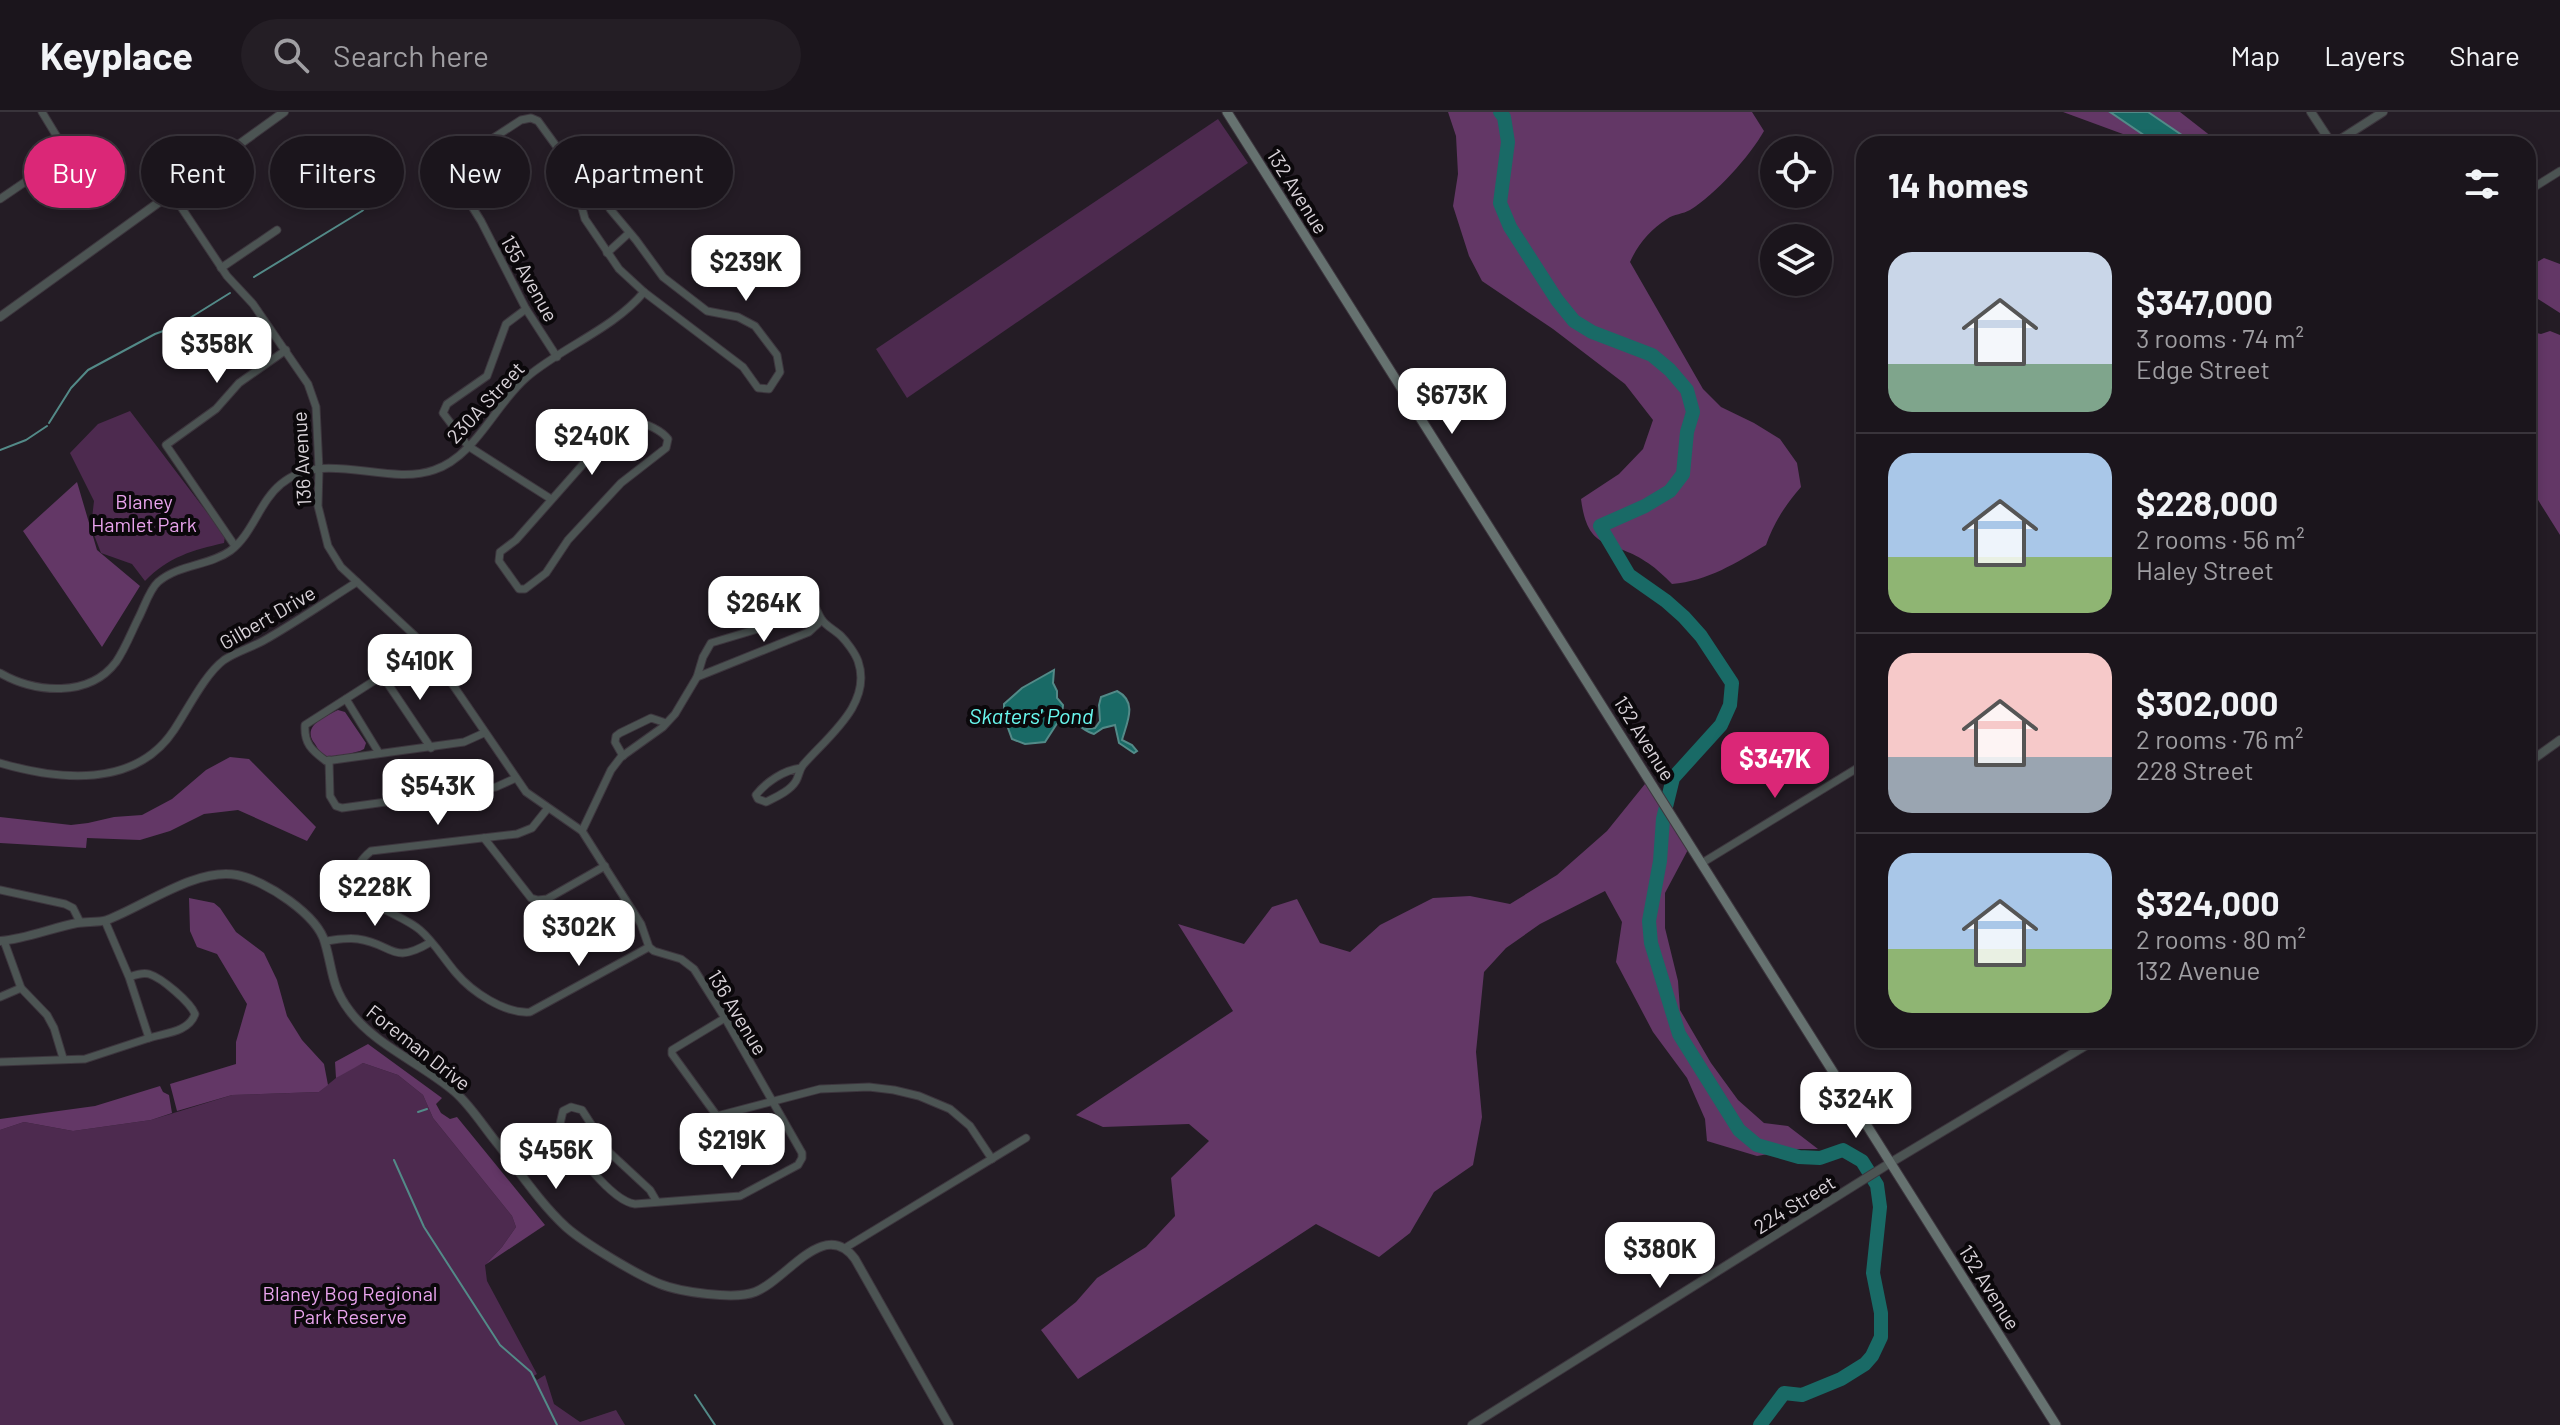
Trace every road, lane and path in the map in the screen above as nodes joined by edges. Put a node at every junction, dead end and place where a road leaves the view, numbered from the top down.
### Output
1 (54, 112) edge
2 (284, 112) edge
3 (1227, 112) edge
4 (2311, 112) edge
5 (2383, 112) edge
6 (44, 115) edge
7 (250, 136) edge
8 (549, 136) edge
9 (2327, 136) edge
10 (2345, 136) edge
11 (2560, 171) edge
12 (2536, 186) edge
13 (0, 199) edge
14 (149, 208) edge
15 (182, 208) edge
16 (582, 208) edge
17 (610, 208) edge
18 (277, 230) dead end
19 (629, 233) junction
20 (607, 253) junction
21 (221, 268) junction
22 (644, 292) junction
23 (526, 309) junction
24 (0, 317) edge
25 (286, 350) junction
26 (557, 357) junction
27 (468, 446) junction
28 (319, 469) junction
29 (551, 499) junction
30 (235, 546) junction
31 (357, 582) junction
32 (822, 620) junction
33 (427, 647) junction
34 (0, 673) edge
35 (382, 675) junction
36 (697, 677) junction
37 (346, 699) junction
38 (666, 723) junction
39 (484, 733) junction
40 (2560, 740) edge
41 (431, 748) junction
42 (379, 753) junction
43 (623, 756) junction
44 (2536, 757) edge
45 (329, 760) junction
46 (0, 763) edge
47 (801, 768) junction
48 (1856, 769) edge
49 (516, 778) junction
50 (548, 808) junction
51 (582, 831) junction
52 (484, 838) junction
53 (1702, 863) junction
54 (605, 866) junction
55 (0, 890) edge
56 (105, 921) junction
57 (80, 922) junction
58 (2, 941) edge
59 (325, 941) junction
60 (431, 942) junction
61 (649, 947) junction
62 (129, 977) junction
63 (21, 988) junction
64 (0, 997) edge
65 (725, 1018) junction
66 (149, 1038) junction
67 (2082, 1048) edge
68 (63, 1058) junction
69 (0, 1062) edge
70 (772, 1103) junction
71 (1026, 1138) dead end
72 (992, 1159) junction
73 (1886, 1166) junction
74 (657, 1202) junction
75 (845, 1248) junction
76 (949, 1425) edge
77 (1472, 1425) edge
78 (2056, 1425) edge

1 - 6 street
2 - 7 street
3 - 53 main road, 132 Avenue
4 - 9 street
5 - 10 street
6 - 13 street
8 - 23 street, 135 Avenue
11 - 12 street
14 - 24 street
15 - 21 street, 136 Avenue
16 - 20 street
17 - 19 street
18 - 21 street
19 - 20 street
19 - 22 street
20 - 22 street
21 - 25 street, 136 Avenue
22 - 26 street, 230A Street
23 - 26 street, 135 Avenue
23 - 27 street
25 - 28 street, 136 Avenue
25 - 30 street
26 - 27 street, 230A Street
27 - 28 street, 230A Street
27 - 29 street
28 - 30 street, 230A Street
28 - 31 street, 136 Avenue
29 - 29 street
30 - 34 street
31 - 33 street, 136 Avenue
31 - 46 street, Gilbert Drive
32 - 36 street
32 - 36 street
32 - 47 street
33 - 35 street
33 - 39 street, 136 Avenue
35 - 37 street
35 - 41 street
36 - 38 street
37 - 42 street
37 - 45 street
38 - 43 street
38 - 43 street
39 - 41 street
39 - 49 street, 136 Avenue
40 - 44 street
41 - 42 street
42 - 45 street
43 - 51 street
45 - 49 street
47 - 47 street
48 - 53 street
49 - 50 street, 136 Avenue
50 - 51 street, 136 Avenue
50 - 52 street
51 - 54 street, 136 Avenue
52 - 54 street
52 - 60 street
53 - 73 main road, 132 Avenue
54 - 61 street, 136 Avenue
55 - 57 street
56 - 57 street, Foreman Drive
56 - 59 street, Foreman Drive
56 - 62 street
57 - 58 street, Foreman Drive
58 - 63 street
59 - 60 street
59 - 75 street, Foreman Drive
60 - 61 street
61 - 65 street, 136 Avenue
62 - 66 street
62 - 66 street
63 - 64 street
63 - 68 street
65 - 70 street, 136 Avenue
65 - 70 street
66 - 68 street
67 - 73 street, 224 Street
68 - 69 street
70 - 72 street
70 - 74 street, 136 Avenue
71 - 72 street, Foreman Drive
72 - 75 street, Foreman Drive
73 - 77 street, 224 Street
73 - 78 main road, 132 Avenue
74 - 74 street
75 - 76 street

